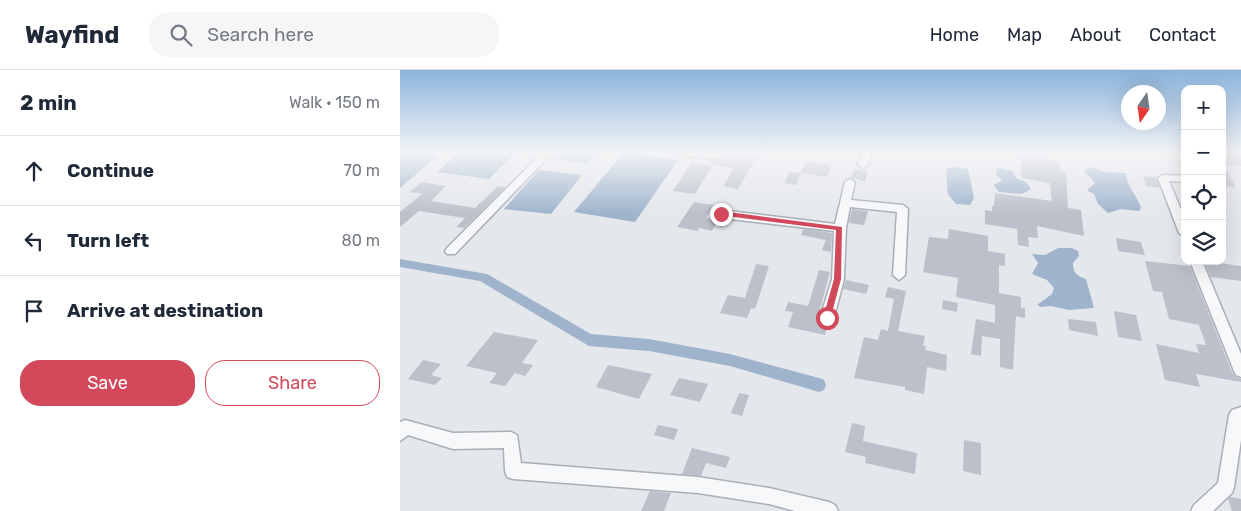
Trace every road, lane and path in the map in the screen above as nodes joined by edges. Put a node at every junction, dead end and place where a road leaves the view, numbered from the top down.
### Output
1 (528, 173) edge
2 (1181, 179) edge
3 (850, 182) dead end
4 (845, 203) junction
5 (721, 214) dead end
6 (1181, 223) edge
7 (840, 228) junction
8 (450, 251) dead end
9 (1198, 265) edge
10 (899, 276) dead end
11 (827, 318) dead end
12 (1241, 371) edge
13 (1241, 414) edge
14 (400, 433) edge
15 (829, 511) edge
16 (1200, 511) edge

1 - 8 street
2 - 6 street
3 - 4 street
4 - 7 street
4 - 10 street
5 - 7 street
7 - 11 street
9 - 12 street
13 - 16 street
14 - 15 street

